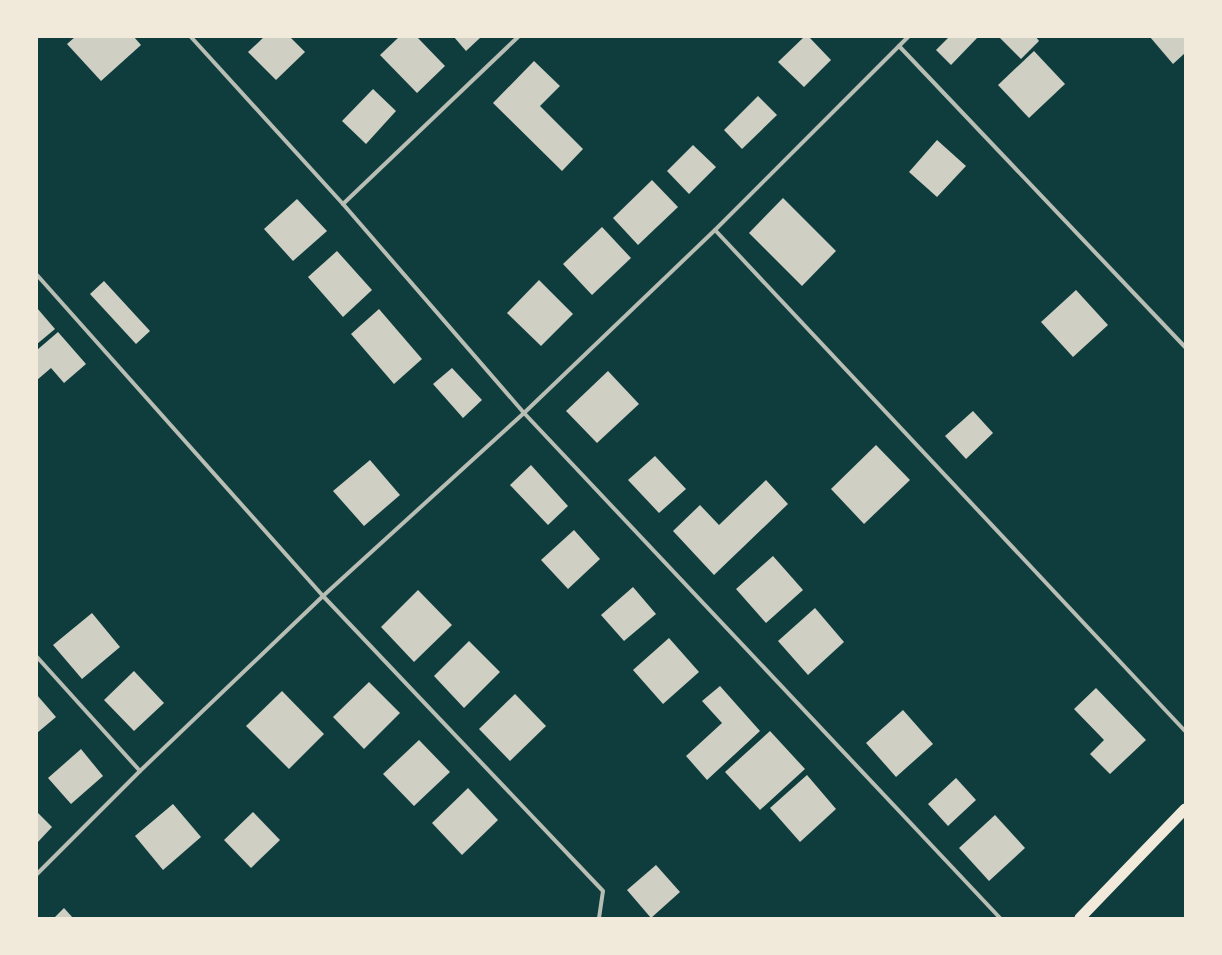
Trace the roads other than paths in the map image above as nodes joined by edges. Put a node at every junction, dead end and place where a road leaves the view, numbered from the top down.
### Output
1 (191, 37) edge
2 (518, 37) edge
3 (908, 37) edge
4 (899, 46) junction
5 (343, 204) junction
6 (715, 230) junction
7 (37, 275) edge
8 (1185, 347) edge
9 (524, 413) junction
10 (323, 596) junction
11 (37, 657) edge
12 (1185, 731) edge
13 (140, 771) junction
14 (1185, 809) edge
15 (37, 874) edge
16 (599, 918) edge
17 (1000, 918) edge
18 (1080, 918) edge

1 - 5 street
2 - 5 street
3 - 4 street
4 - 6 street
4 - 8 street
5 - 9 street
6 - 9 street
6 - 12 street
7 - 10 street
9 - 10 street
9 - 17 street
10 - 13 street
10 - 16 street
11 - 13 street
13 - 15 street
14 - 18 highway

